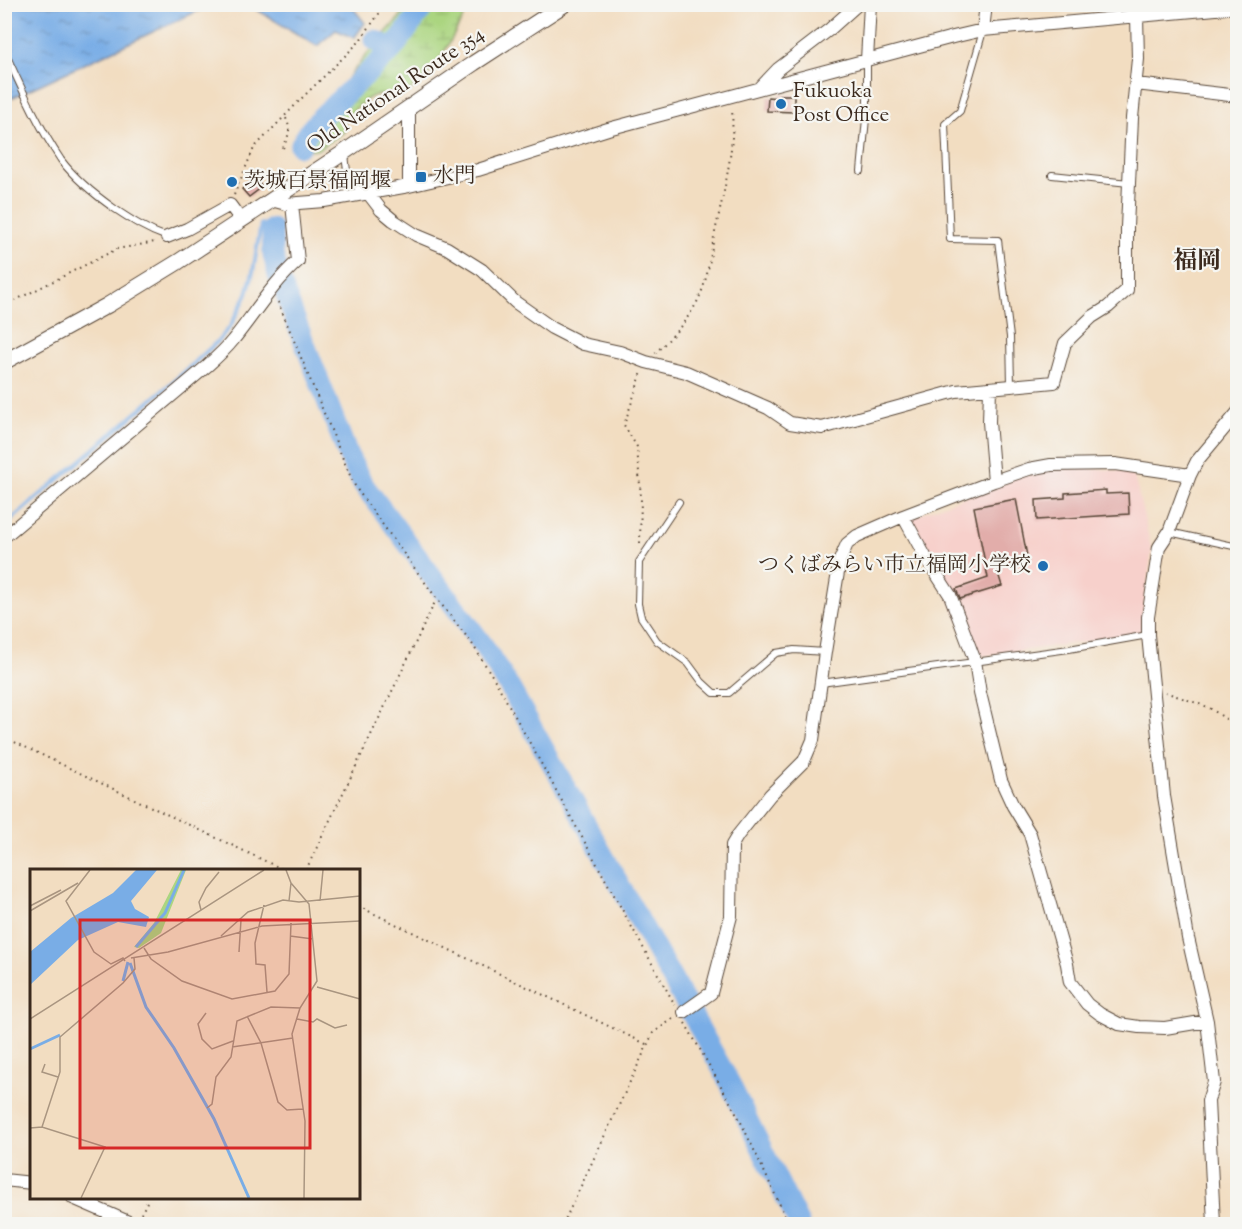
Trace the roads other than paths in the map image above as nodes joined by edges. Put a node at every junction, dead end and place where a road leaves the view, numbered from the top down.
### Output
1 (565, 4) edge
2 (858, 4) edge
3 (870, 4) edge
4 (987, 4) edge
5 (1238, 7) edge
6 (1137, 16) junction
7 (983, 30) junction
8 (4, 50) edge
9 (867, 60) junction
10 (1136, 84) junction
11 (760, 88) junction
12 (1238, 96) edge
13 (409, 108) junction
14 (345, 151) junction
15 (861, 171) dead end
16 (1052, 175) dead end
17 (1130, 184) junction
18 (409, 186) junction
19 (368, 194) junction
20 (271, 200) junction
21 (292, 204) junction
22 (241, 220) junction
23 (167, 237) joint
24 (4, 362) edge
25 (1011, 385) junction
26 (990, 387) junction
27 (1238, 412) edge
28 (1190, 475) junction
29 (994, 480) junction
30 (678, 502) dead end
31 (903, 516) junction
32 (1169, 532) junction
33 (4, 537) edge
34 (1238, 547) edge
35 (1148, 635) junction
36 (825, 652) junction
37 (975, 661) junction
38 (821, 684) junction
39 (686, 1010) road end
40 (1207, 1021) junction
41 (4, 1180) edge
42 (30, 1183) edge
43 (78, 1199) edge
44 (136, 1220) edge
45 (1214, 1224) edge

1 - 13 street, Old National Route 354
2 - 11 street
3 - 9 street
4 - 7 street
5 - 6 street
6 - 7 street
6 - 10 street
7 - 9 street
7 - 25 lane
8 - 23 lane
9 - 11 street
9 - 15 lane
10 - 12 street
10 - 17 street
11 - 18 street
13 - 14 street, Old National Route 354
13 - 18 street
14 - 19 lane
14 - 20 street, Old National Route 354
16 - 17 lane
17 - 25 street
18 - 19 street
19 - 21 street
19 - 26 street
20 - 21 street
20 - 22 street, Old National Route 354
21 - 33 street
22 - 23 street
22 - 24 street, Old National Route 354
25 - 26 street
26 - 29 street
27 - 28 street
28 - 29 street
28 - 32 street
29 - 31 street
30 - 36 lane
31 - 36 street
31 - 37 street
32 - 34 lane
32 - 35 street
35 - 37 lane
35 - 40 street
36 - 38 street
37 - 38 lane
37 - 40 street
38 - 39 street
40 - 45 street
41 - 42 street
43 - 44 street

